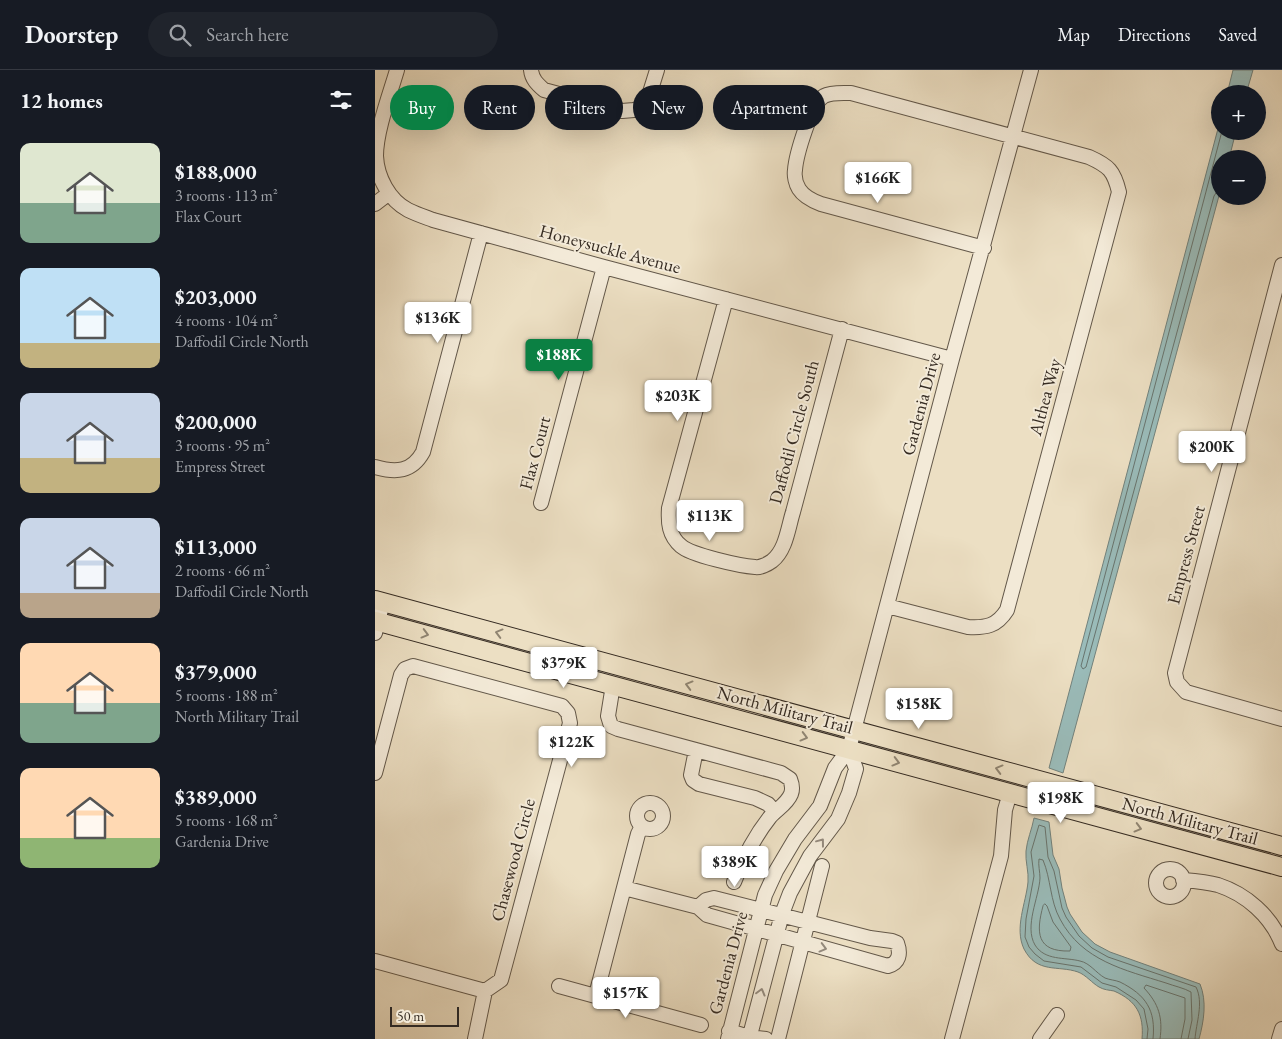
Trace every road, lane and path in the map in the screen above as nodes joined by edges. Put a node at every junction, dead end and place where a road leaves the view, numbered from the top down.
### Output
1 (397, 70) edge
2 (531, 70) edge
3 (657, 70) edge
4 (1031, 70) edge
5 (1014, 136) junction
6 (388, 194) junction
7 (375, 204) edge
8 (481, 233) junction
9 (984, 248) junction
10 (1282, 265) edge
11 (604, 268) junction
12 (726, 299) junction
13 (1275, 317) edge
14 (842, 329) junction
15 (952, 359) junction
16 (375, 467) edge
17 (541, 502) dead end
18 (379, 601) edge
19 (887, 606) junction
20 (376, 625) edge
21 (613, 685) junction
22 (1282, 719) edge
23 (855, 729) junction
24 (849, 749) junction
25 (696, 750) junction
26 (375, 774) edge
27 (1009, 793) junction
28 (775, 812) junction
29 (642, 826) dead end
30 (1282, 846) edge
31 (822, 866) dead end
32 (1282, 867) edge
33 (1183, 880) dead end
34 (734, 882) dead end
35 (624, 888) junction
36 (697, 907) junction
37 (761, 909) junction
38 (782, 914) junction
39 (809, 922) junction
40 (756, 928) junction
41 (776, 936) junction
42 (803, 943) junction
43 (1282, 944) edge
44 (375, 961) edge
45 (559, 986) dead end
46 (485, 991) junction
47 (596, 995) junction
48 (1057, 1015) dead end
49 (701, 1025) dead end
50 (1282, 1029) edge
51 (727, 1036) edge
52 (749, 1038) edge
53 (475, 1039) edge
54 (767, 1039) edge
55 (778, 1039) edge
56 (953, 1039) edge
57 (1040, 1039) edge
58 (1279, 1039) edge

1 - 6 street
2 - 3 street
4 - 5 street, Gardenia Drive
5 - 9 street, Gardenia Drive
5 - 9 street, Althea Way
5 - 19 street, Althea Way
6 - 7 street
6 - 8 street, Honeysuckle Avenue
8 - 11 street, Honeysuckle Avenue
8 - 16 street
9 - 15 street, Gardenia Drive
10 - 13 street, Empress Street
11 - 12 street, Honeysuckle Avenue
11 - 17 street, Flax Court
12 - 14 street, Honeysuckle Avenue
12 - 14 street, Daffodil Circle South
13 - 22 street, Empress Street
14 - 15 street, Honeysuckle Avenue
15 - 19 street, Gardenia Drive
18 - 20 street
23 -> 18 main road, North Military Trail
19 - 23 street, Gardenia Drive
20 -> 21 main road, North Military Trail
21 -> 24 main road, North Military Trail
21 - 25 street
23 - 24 street, Gardenia Drive
30 -> 23 main road, North Military Trail
24 -> 27 main road, North Military Trail
24 - 37 street, Gardenia Drive
38 -> 24 street
25 - 28 street
25 - 28 street
26 - 46 street, Chasewood Circle
27 -> 32 main road, North Military Trail
27 - 56 street
28 - 34 street
29 - 35 street
31 - 39 street
33 - 43 street
35 - 36 street
35 - 47 street
36 - 37 street
36 - 40 street
37 - 38 street
37 - 40 street, Gardenia Drive
38 - 39 street
38 - 41 street
39 - 42 street
42 -> 39 street
40 - 41 street
40 - 51 street, Gardenia Drive
41 - 42 street
52 -> 41 street
42 - 55 street
44 - 46 street
45 - 47 street
46 - 53 street
47 - 49 street
48 - 57 street
50 - 58 street
51 - 52 street
52 - 54 street

